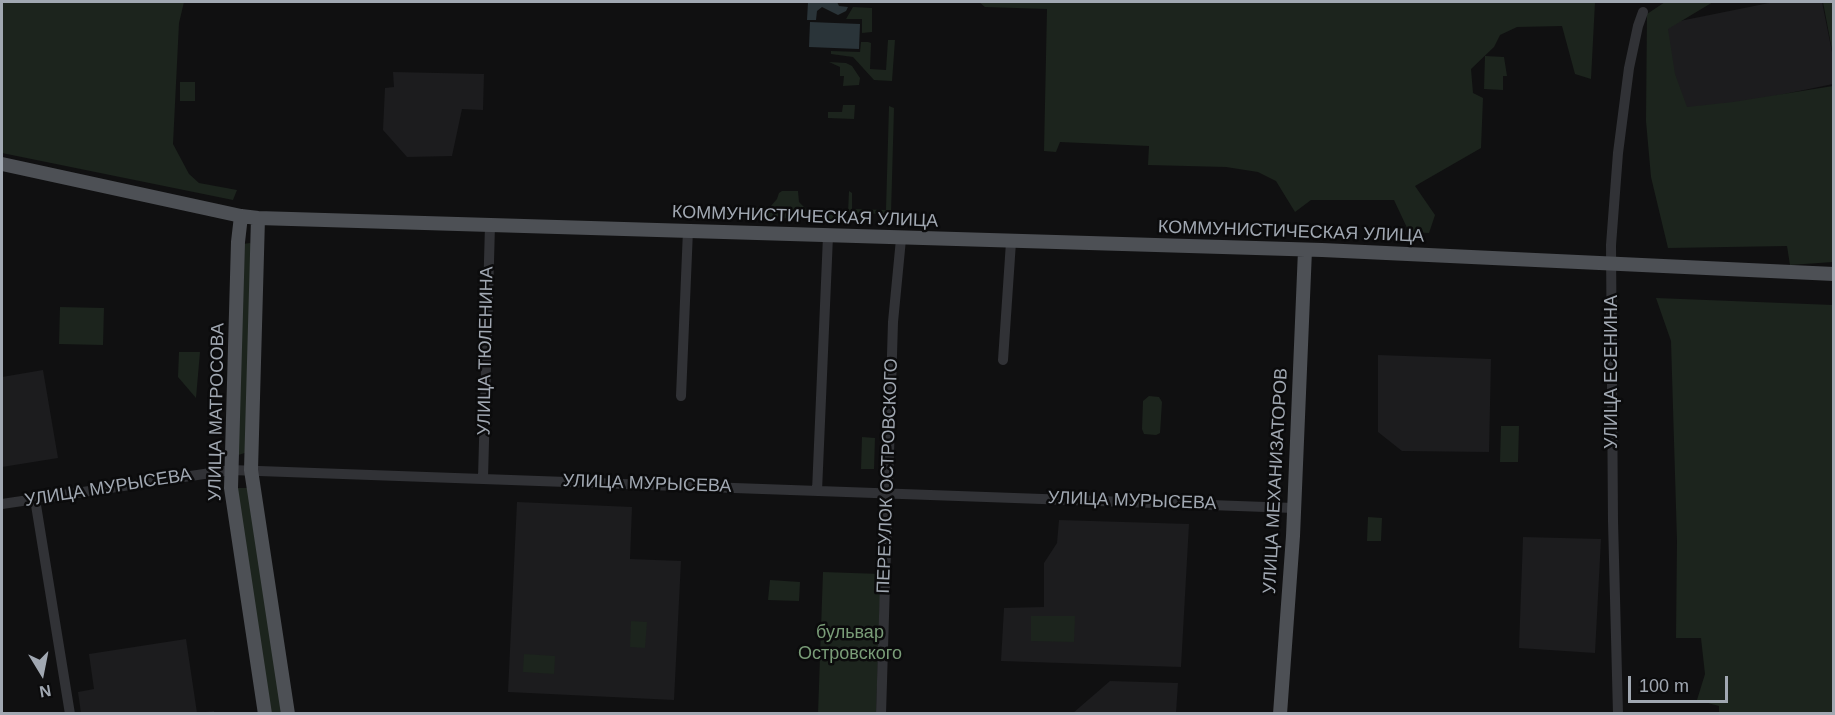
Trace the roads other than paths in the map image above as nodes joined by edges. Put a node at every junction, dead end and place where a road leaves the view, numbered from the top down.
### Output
1 (1643, 12) dead end
2 (1645, 36) dead end
3 (1634, 47) junction
4 (2, 164) edge
5 (241, 216) junction
6 (258, 218) junction
7 (489, 225) junction
8 (688, 230) junction
9 (828, 236) junction
10 (901, 239) junction
11 (1011, 242) junction
12 (1305, 250) junction
13 (1612, 264) junction
14 (1833, 274) edge
15 (1003, 360) dead end
16 (681, 396) dead end
17 (231, 470) junction
18 (251, 471) junction
19 (483, 478) junction
20 (818, 490) junction
21 (888, 493) junction
22 (35, 499) junction
23 (2, 504) edge
24 (1294, 508) junction
25 (70, 714) edge
26 (265, 714) edge
27 (288, 714) edge
28 (881, 714) edge
29 (1280, 714) edge
30 (1618, 714) edge

1 - 3 street, УЛИЦА ЕСЕНИНА
2 - 3 street
3 - 13 street, УЛИЦА ЕСЕНИНА
4 - 5 main road, КОММУНИСТИЧЕСКАЯ УЛИЦА
5 - 6 main road, КОММУНИСТИЧЕСКАЯ УЛИЦА
5 - 17 main road, УЛИЦА МАТРОСОВА
6 - 7 main road, КОММУНИСТИЧЕСКАЯ УЛИЦА
6 - 18 main road, УЛИЦА МАТРОСОВА
7 - 8 main road, КОММУНИСТИЧЕСКАЯ УЛИЦА
7 - 19 street, УЛИЦА ТЮЛЕНИНА
8 - 9 main road, КОММУНИСТИЧЕСКАЯ УЛИЦА
8 - 16 street
9 - 10 main road, КОММУНИСТИЧЕСКАЯ УЛИЦА
9 - 20 street
10 - 11 main road, КОММУНИСТИЧЕСКАЯ УЛИЦА
10 - 21 street, ПЕРЕУЛОК ОСТРОВСКОГО
11 - 12 main road, КОММУНИСТИЧЕСКАЯ УЛИЦА
11 - 15 street
12 - 13 main road, КОММУНИСТИЧЕСКАЯ УЛИЦА
12 - 24 main road, УЛИЦА МЕХАНИЗАТОРОВ
13 - 14 main road, КОММУНИСТИЧЕСКАЯ УЛИЦА
13 - 30 street, УЛИЦА ЕСЕНИНА
17 - 18 street, УЛИЦА МУРЫСЕВА
17 - 22 street, УЛИЦА МУРЫСЕВА
17 - 26 main road, УЛИЦА МАТРОСОВА
18 - 19 street, УЛИЦА МУРЫСЕВА
18 - 27 main road, УЛИЦА МАТРОСОВА
19 - 20 street, УЛИЦА МУРЫСЕВА
20 - 21 street, УЛИЦА МУРЫСЕВА
21 - 24 street, УЛИЦА МУРЫСЕВА
21 - 28 street, ПЕРЕУЛОК ОСТРОВСКОГО
22 - 23 street, УЛИЦА МУРЫСЕВА
22 - 25 street
24 - 29 main road, УЛИЦА МЕХАНИЗАТОРОВ

